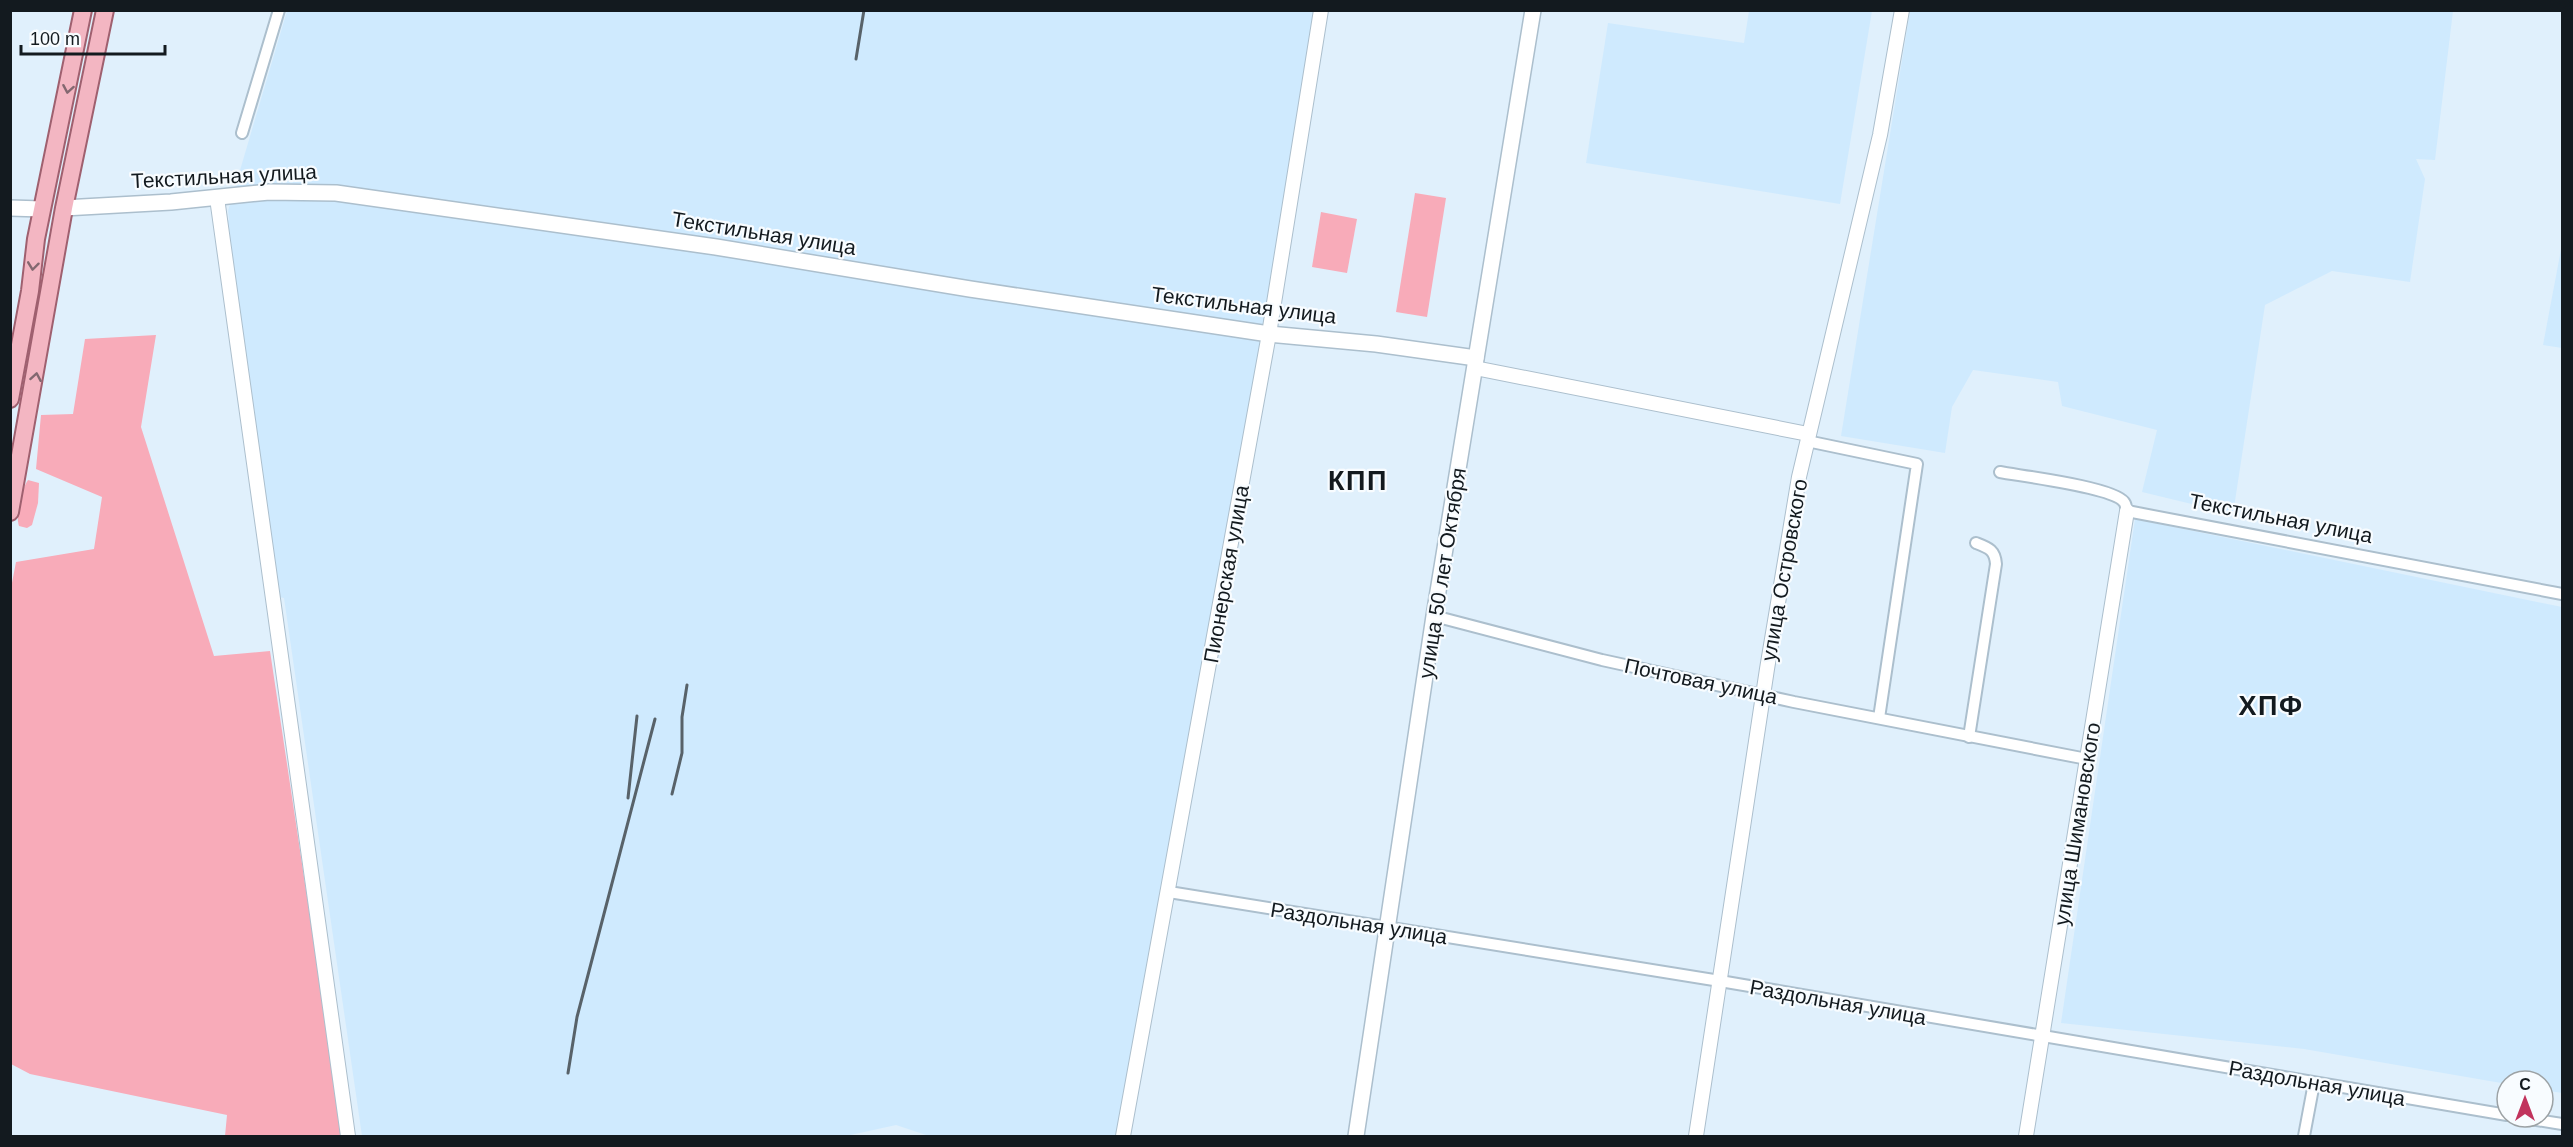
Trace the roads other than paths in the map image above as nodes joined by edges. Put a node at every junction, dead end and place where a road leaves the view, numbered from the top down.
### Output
1 (83, 10) edge
2 (105, 10) edge
3 (279, 10) edge
4 (1321, 10) edge
5 (1533, 10) edge
6 (1902, 10) edge
7 (242, 132) dead end
8 (217, 198) junction
9 (10, 208) edge
10 (64, 208) junction
11 (42, 209) junction
12 (1269, 334) junction
13 (1476, 363) junction
14 (10, 399) edge
15 (1807, 438) junction
16 (2000, 472) dead end
17 (2127, 511) junction
18 (10, 512) edge
19 (1976, 543) dead end
20 (2562, 594) edge
21 (1434, 616) junction
22 (1763, 694) junction
23 (1879, 718) junction
24 (1969, 737) junction
25 (2087, 759) junction
26 (1169, 892) junction
27 (1387, 927) junction
28 (1720, 981) junction
29 (2042, 1037) junction
30 (2314, 1083) junction
31 (2495, 1113) edge
32 (348, 1137) edge
33 (1123, 1137) edge
34 (1356, 1137) edge
35 (1696, 1137) edge
36 (2026, 1137) edge
37 (2304, 1137) edge

1 -> 11 main road
2 - 10 main road
3 - 7 street
4 - 12 street, Пионерская улица
5 - 13 main road, улица 50 лет Октября
6 - 15 street, улица Островского
8 - 10 main road, Текстильная улица
8 - 12 main road, Текстильная улица
8 - 32 street
9 - 11 main road
10 - 11 main road, Текстильная улица
18 -> 10 main road
11 -> 14 main road
12 - 13 main road, Текстильная улица
12 - 26 street, Пионерская улица
13 - 15 street, Текстильная улица
13 - 21 main road, улица 50 лет Октября
15 - 22 street, улица Островского
15 - 23 street, Текстильная улица
16 - 17 street
17 - 20 street, Текстильная улица
17 - 25 street, улица Шимановского
19 - 24 street
21 - 22 street, Почтовая улица
21 - 27 main road, улица 50 лет Октября
22 - 23 street, Почтовая улица
22 - 28 street, улица Островского
23 - 24 street, Почтовая улица
24 - 25 street, Почтовая улица
25 - 29 street, улица Шимановского
26 - 27 street, Раздольная улица
26 - 33 street, Пионерская улица
27 - 28 street, Раздольная улица
27 - 34 main road, улица 50 лет Октября
28 - 29 street, Раздольная улица
28 - 35 street, улица Островского
29 - 30 street, Раздольная улица
29 - 36 street, улица Шимановского
30 - 31 street, Раздольная улица
30 - 37 street

